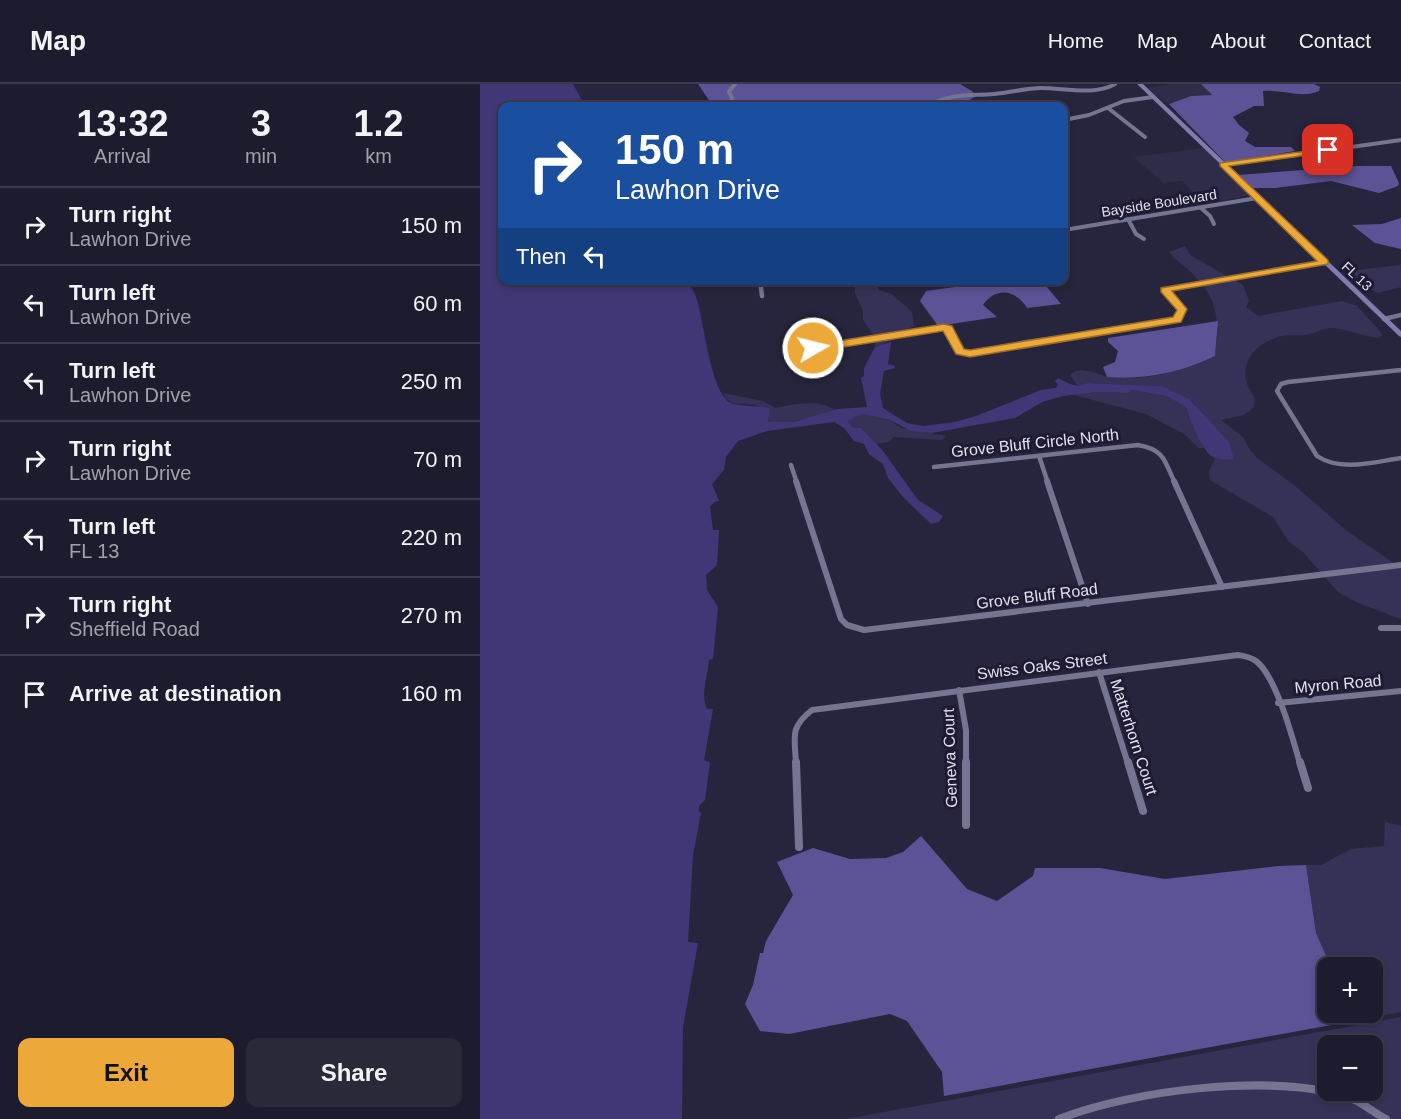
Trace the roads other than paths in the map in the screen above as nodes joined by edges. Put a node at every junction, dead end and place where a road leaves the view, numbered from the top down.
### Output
1 (735, 84) edge
2 (1115, 84) edge
3 (1140, 84) edge
4 (1154, 97) junction
5 (731, 102) edge
6 (935, 102) edge
7 (1108, 108) junction
8 (1068, 119) edge
9 (1145, 137) dead end
10 (1401, 140) edge
11 (1223, 165) junction
12 (1257, 198) junction
13 (1201, 208) junction
14 (1128, 219) junction
15 (1214, 224) dead end
16 (1068, 229) edge
17 (1144, 239) dead end
18 (1325, 262) junction
19 (761, 285) edge
20 (762, 297) dead end
21 (1401, 315) edge
22 (1384, 319) junction
23 (1401, 335) edge
24 (1401, 370) edge
25 (808, 376) dead end
26 (1039, 456) junction
27 (1401, 458) edge
28 (792, 465) dead end
29 (934, 467) dead end
30 (1401, 565) edge
31 (1222, 587) junction
32 (1088, 604) junction
33 (1381, 628) dead end
34 (1401, 628) edge
35 (1099, 672) junction
36 (959, 690) junction
37 (1401, 692) edge
38 (1278, 703) junction
39 (1308, 788) dead end
40 (1143, 811) dead end
41 (966, 825) dead end
42 (799, 847) dead end
43 (1059, 1119) edge
44 (1386, 1119) edge

1 - 5 street
2 - 6 street
3 - 4 main road, FL 13
4 - 7 street
4 - 11 main road, FL 13
7 - 8 street
7 - 9 street
10 - 11 street
11 - 12 main road, FL 13
12 - 13 street, Bayside Boulevard
12 - 18 main road, FL 13
13 - 14 street, Bayside Boulevard
13 - 15 street
14 - 16 street, Bayside Boulevard
14 - 17 street
18 - 22 main road, FL 13
18 - 25 street
19 - 20 street
21 - 22 street
22 - 23 main road, FL 13
24 - 27 street
26 - 29 street, Grove Bluff Circle North
26 - 31 street, Grove Bluff Circle North
26 - 32 street
28 - 32 street, Grove Bluff Road
30 - 31 street, Grove Bluff Road
31 - 32 street, Grove Bluff Road
33 - 34 street
35 - 36 street, Swiss Oaks Street
35 - 38 street, Swiss Oaks Street
35 - 40 street, Matterhorn Court
36 - 41 street, Geneva Court
36 - 42 street, Swiss Oaks Street
37 - 38 street, Myron Road
38 - 39 street, Swiss Oaks Street
43 - 44 street

